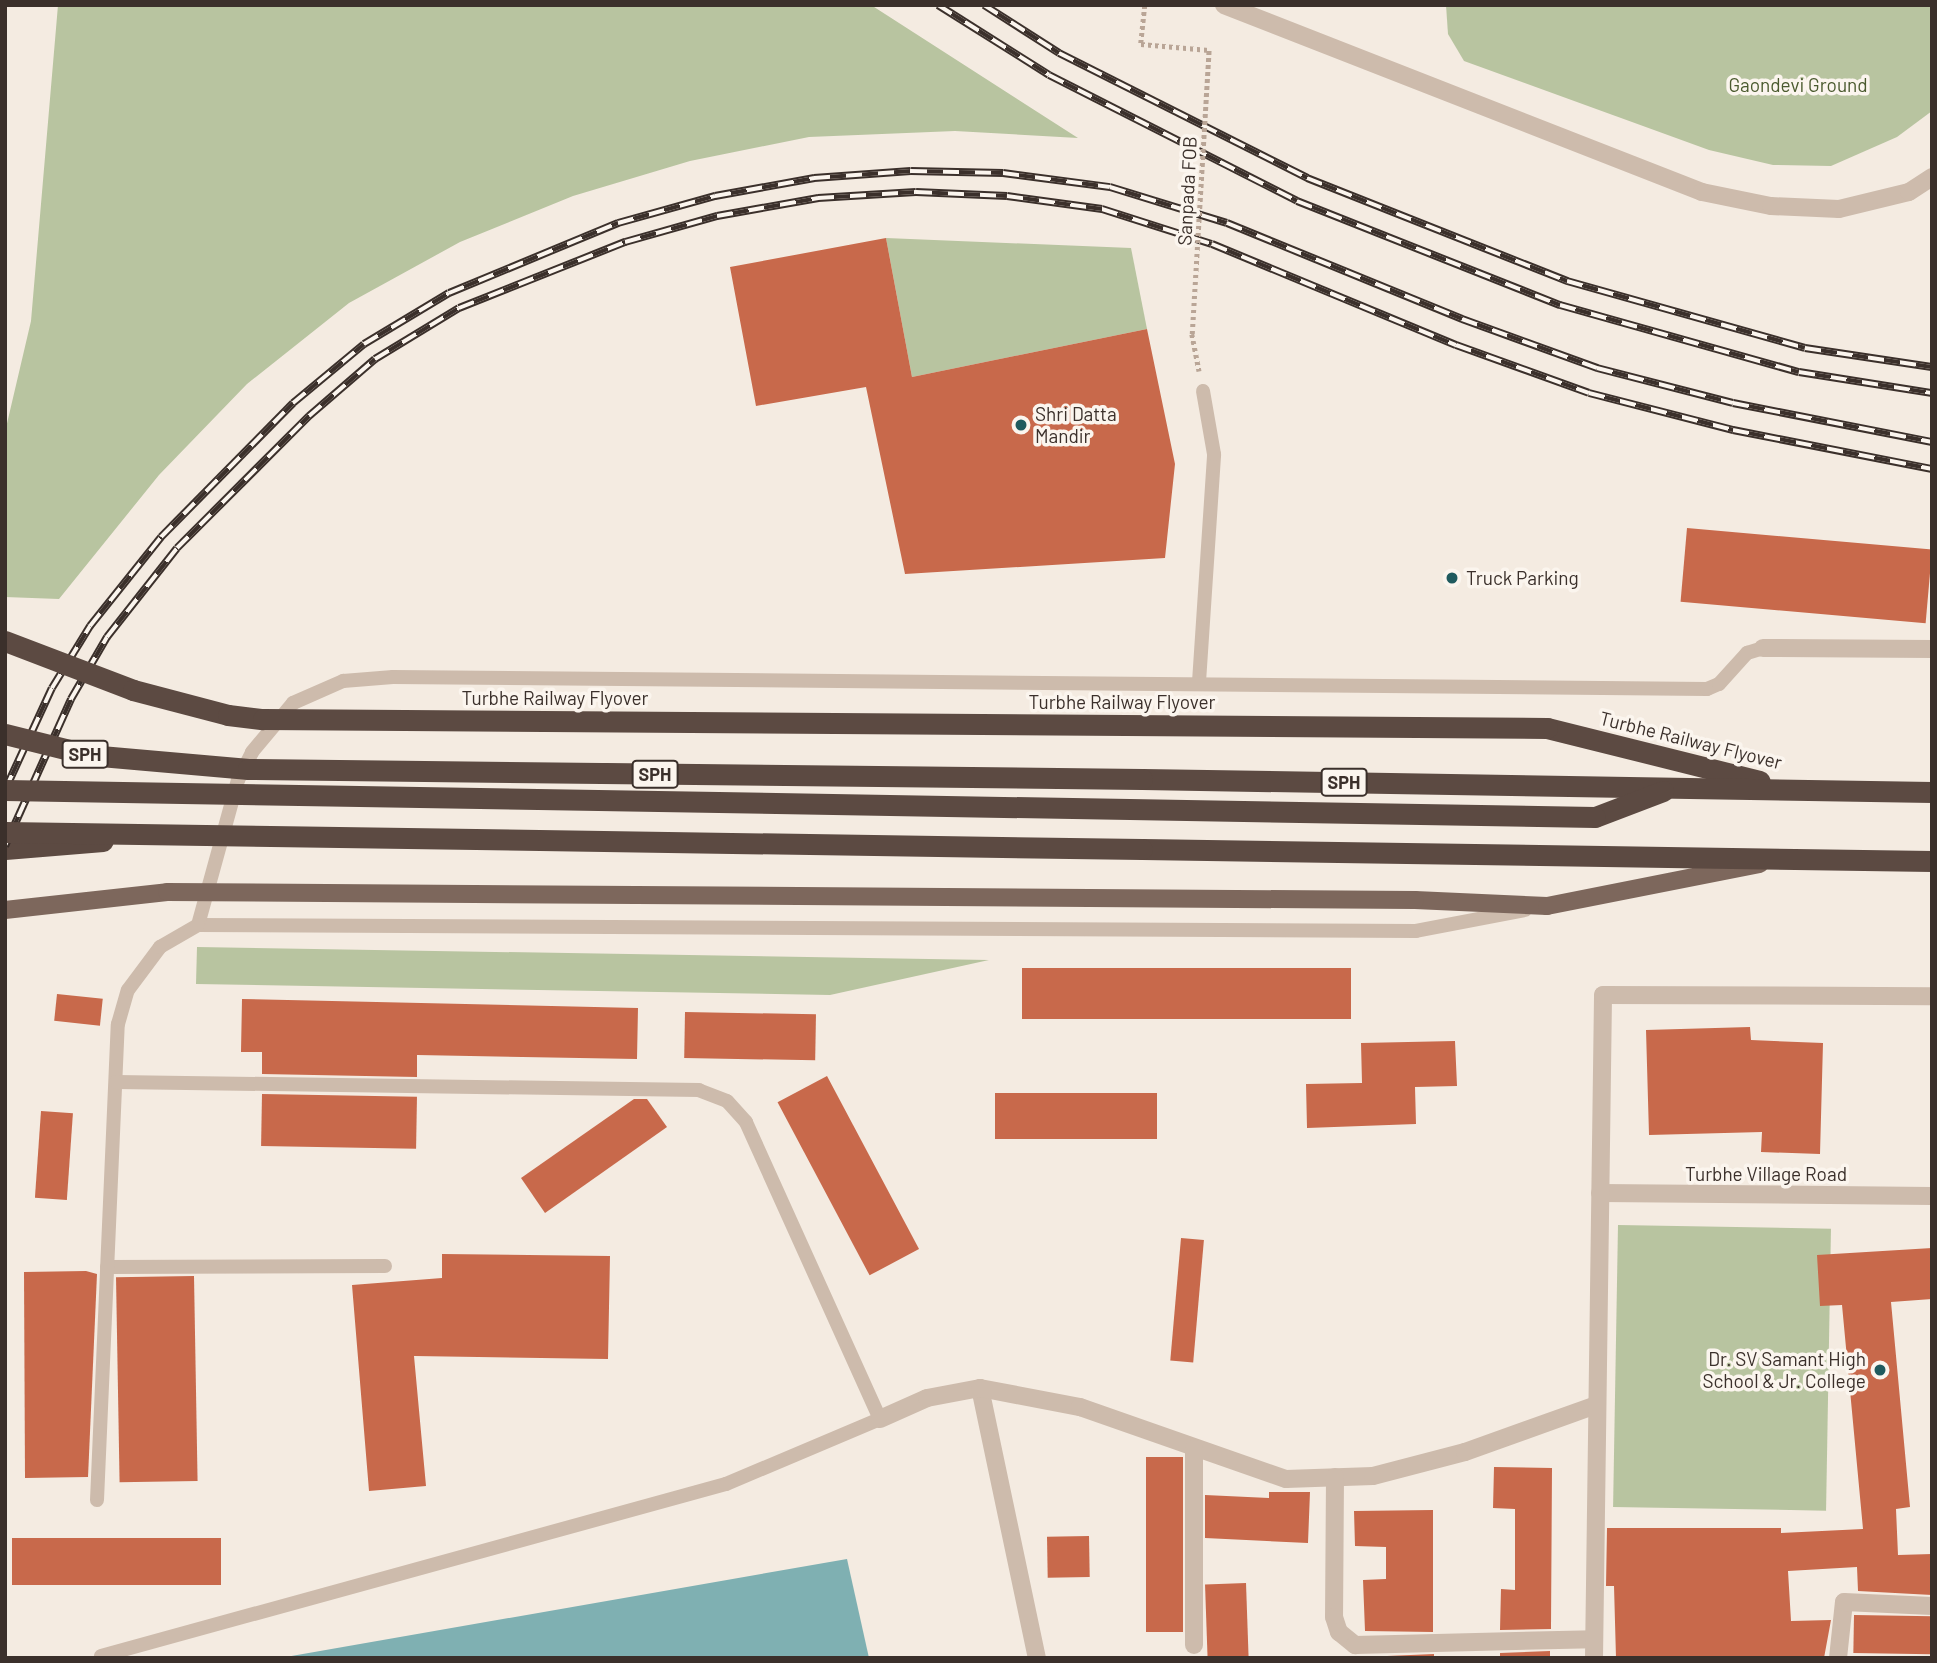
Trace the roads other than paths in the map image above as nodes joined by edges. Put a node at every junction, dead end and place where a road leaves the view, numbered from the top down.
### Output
1 (1224, 5) edge
2 (1932, 177) edge
3 (1203, 391) road end
4 (5, 641) edge
5 (1763, 648) joint
6 (1932, 649) edge
7 (1199, 682) junction
8 (5, 734) edge
9 (1675, 787) junction
10 (5, 790) edge
11 (1795, 790) junction
12 (1932, 792) edge
13 (5, 832) edge
14 (168, 837) junction
15 (5, 849) edge
16 (1791, 858) junction
17 (1932, 861) edge
18 (1547, 905) junction
19 (5, 910) edge
20 (198, 925) junction
21 (1932, 996) edge
22 (116, 1083) junction
23 (1600, 1193) junction
24 (1932, 1196) edge
25 (385, 1266) dead end
26 (107, 1268) junction
27 (980, 1388) junction
28 (1596, 1405) junction
29 (880, 1419) junction
30 (1194, 1448) junction
31 (1335, 1477) junction
32 (97, 1500) dead end
33 (1932, 1606) edge
34 (1593, 1639) junction
35 (1194, 1645) dead end
36 (101, 1656) edge
37 (1037, 1658) edge
38 (1594, 1658) edge
39 (1838, 1658) edge

1 - 2 street
3 - 7 lane
4 - 11 highway, Turbhe Railway Flyover, bridge
5 - 6 street
5 - 7 lane
7 - 20 lane
8 - 9 highway, Turbhe Railway Flyover / SPH, bridge
9 - 10 highway, bridge
9 - 11 highway, Turbhe Railway Flyover / SPH
11 - 12 highway, SPH
13 - 14 highway, bridge
14 - 15 highway, bridge
14 - 16 highway, bridge
16 - 17 highway
16 - 18 main road
18 - 19 main road, bridge
18 - 20 lane
20 - 22 lane
21 - 23 street
22 - 26 lane
22 - 29 lane
23 - 24 street, Turbhe Village Road
23 - 28 street
25 - 26 lane
26 - 32 lane
27 - 29 street
27 - 30 street
27 - 37 street
28 - 31 street
28 - 34 street
29 - 36 lane
30 - 31 street
30 - 35 street
31 - 34 street
33 - 39 street
34 - 38 street

